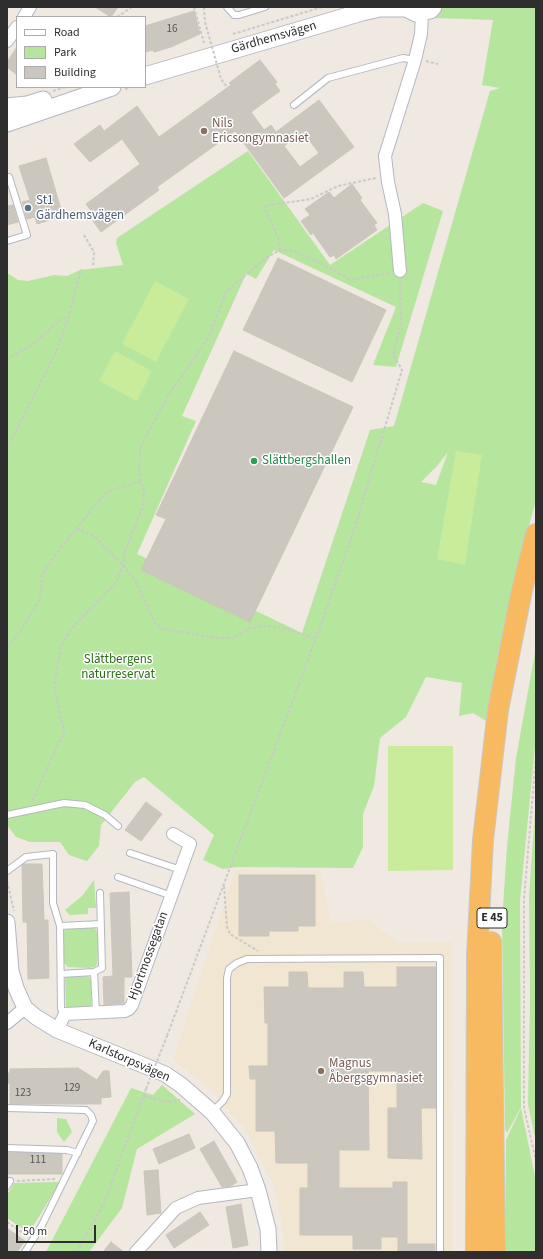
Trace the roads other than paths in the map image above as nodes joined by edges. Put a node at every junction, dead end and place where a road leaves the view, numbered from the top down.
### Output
1 (30, 7) edge
2 (227, 7) edge
3 (265, 7) edge
4 (352, 7) edge
5 (404, 8) edge
6 (428, 10) edge
7 (25, 16) edge
8 (415, 60) junction
9 (146, 69) edge
10 (146, 76) edge
11 (82, 88) edge
12 (109, 88) edge
13 (294, 105) dead end
14 (7, 107) edge
15 (7, 124) edge
16 (7, 177) edge
17 (7, 241) edge
18 (400, 271) road end
19 (536, 534) edge
20 (536, 588) edge
21 (7, 815) edge
22 (118, 826) dead end
23 (173, 834) dead end
24 (130, 852) dead end
25 (181, 870) junction
26 (7, 871) edge
27 (118, 877) dead end
28 (100, 893) dead end
29 (172, 896) junction
30 (11, 918) edge
31 (101, 924) junction
32 (60, 926) junction
33 (94, 972) junction
34 (61, 974) junction
35 (25, 1008) junction
36 (96, 1012) junction
37 (65, 1014) junction
38 (7, 1023) edge
39 (57, 1030) junction
40 (7, 1108) edge
41 (212, 1112) junction
42 (7, 1148) edge
43 (78, 1153) junction
44 (258, 1190) junction
45 (25, 1252) edge
46 (136, 1252) edge
47 (269, 1252) edge
48 (440, 1252) edge
49 (476, 1252) edge
50 (495, 1252) edge

1 - 7 street
2 - 3 lane
4 - 9 main road, Gärdhemsvägen
5 - 6 main road, Gärdhemsvägen
5 - 10 main road, Gärdhemsvägen
6 - 8 street
8 - 13 lane
8 - 18 street
11 - 14 main road
12 - 15 main road
16 - 17 lane
19 - 49 highway, E 45
20 - 50 highway, E 45
21 - 22 lane
23 - 25 street, Hjortmossegatan
24 - 25 lane
25 - 29 street, Hjortmossegatan
26 - 32 lane
27 - 29 lane
28 - 31 lane
29 - 36 street, Hjortmossegatan
30 - 35 street
31 - 32 lane
31 - 33 lane
32 - 34 lane
33 - 34 lane
33 - 36 lane
34 - 37 lane
35 - 38 street
35 - 39 street, Karlstorpsvägen
36 - 37 street, Hjortmossegatan
37 - 39 street
39 - 41 street, Karlstorpsvägen
40 - 43 lane
41 - 44 street, Karlstorpsvägen
41 - 48 lane
42 - 43 lane
43 - 45 lane
44 - 46 street
44 - 47 street, Karlstorpsvägen

